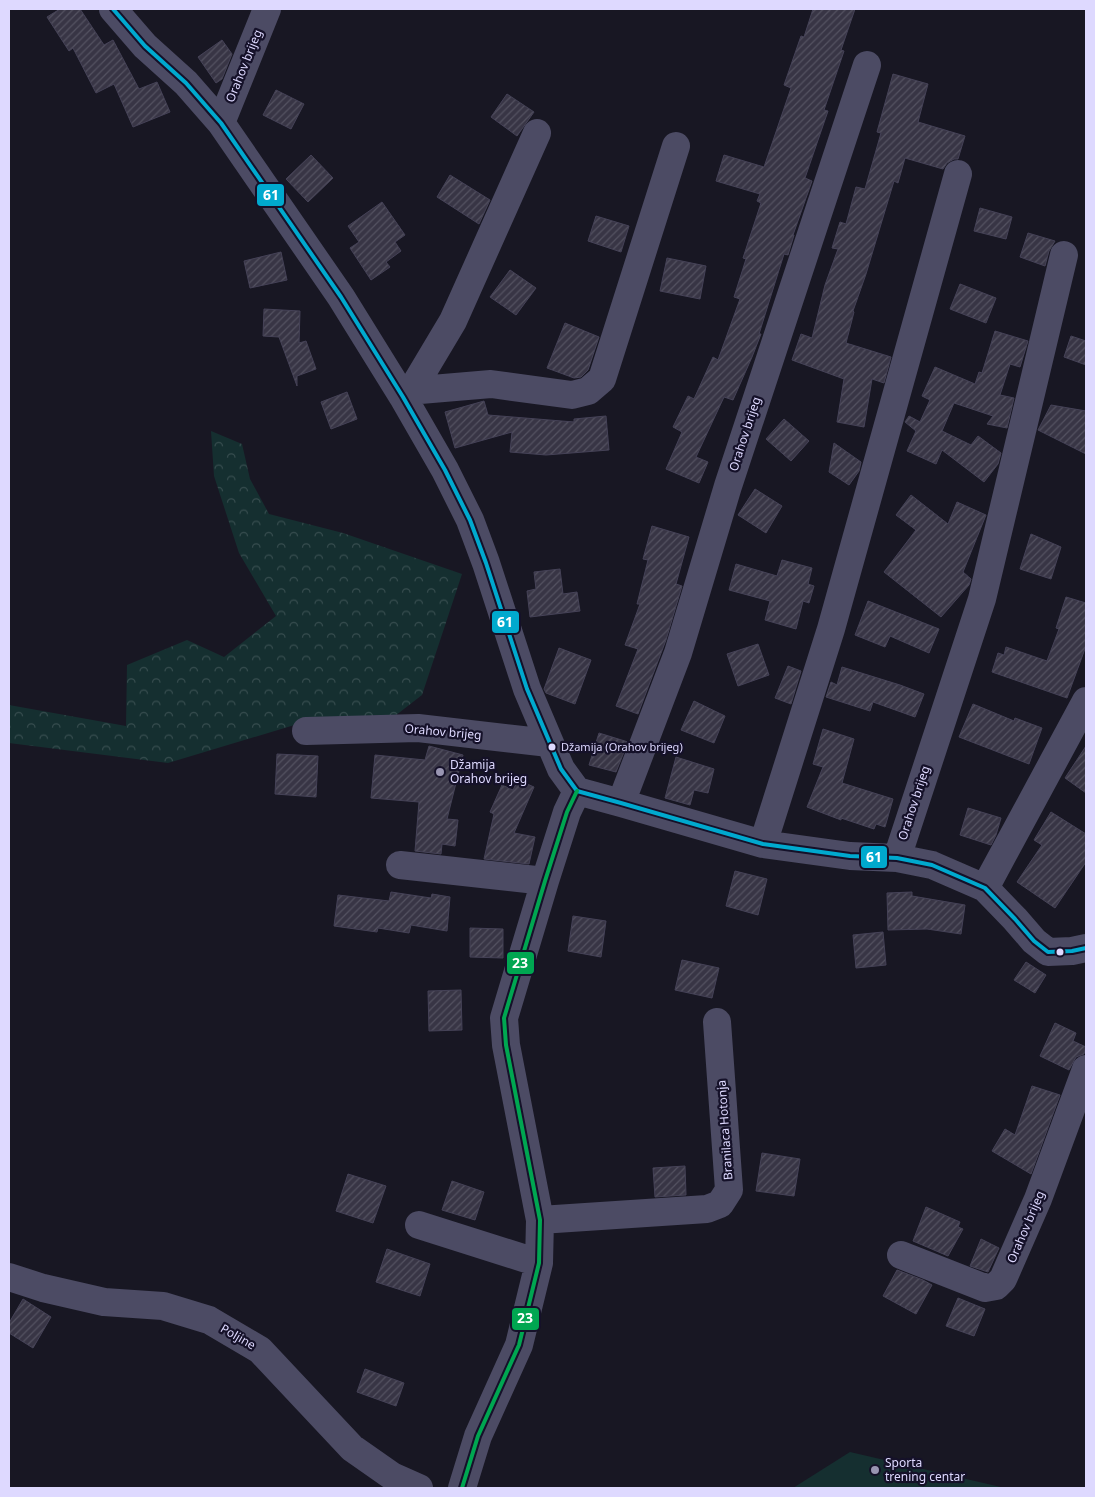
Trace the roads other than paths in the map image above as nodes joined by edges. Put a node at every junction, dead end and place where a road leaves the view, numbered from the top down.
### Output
1 (113, 9) edge
2 (267, 9) edge
3 (867, 65) dead end
4 (221, 123) junction
5 (538, 133) dead end
6 (676, 146) dead end
7 (958, 174) dead end
8 (1064, 255) dead end
9 (403, 397) junction
10 (1086, 701) edge
11 (306, 731) dead end
12 (549, 743) junction
13 (577, 791) junction
14 (621, 803) junction
15 (763, 844) junction
16 (897, 858) junction
17 (400, 866) dead end
18 (545, 881) junction
19 (985, 888) junction
20 (1086, 948) edge
21 (717, 1022) dead end
22 (1086, 1069) edge
23 (540, 1220) junction
24 (419, 1225) dead end
25 (901, 1255) dead end
26 (539, 1263) junction
27 (9, 1277) edge
28 (419, 1488) edge
29 (462, 1488) edge

1 - 4 street, Orahov brijeg
2 - 4 street, Orahov brijeg
3 - 14 street, Orahov brijeg
4 - 9 street, Orahov brijeg
5 - 9 street
6 - 9 street
7 - 15 street
8 - 16 street, Orahov brijeg
9 - 12 street, Orahov brijeg
10 - 19 street
11 - 12 street, Orahov brijeg
12 - 13 street, Orahov brijeg
13 - 14 street, Orahov brijeg
13 - 18 street
14 - 15 street, Orahov brijeg
15 - 16 street, Orahov brijeg
16 - 19 street, Orahov brijeg
17 - 18 street
18 - 23 street
19 - 20 street, Orahov brijeg
21 - 23 street, Branilaca Hotonja
22 - 25 street, Orahov brijeg
23 - 26 street
24 - 26 street
26 - 29 street
27 - 28 street, Poljine

